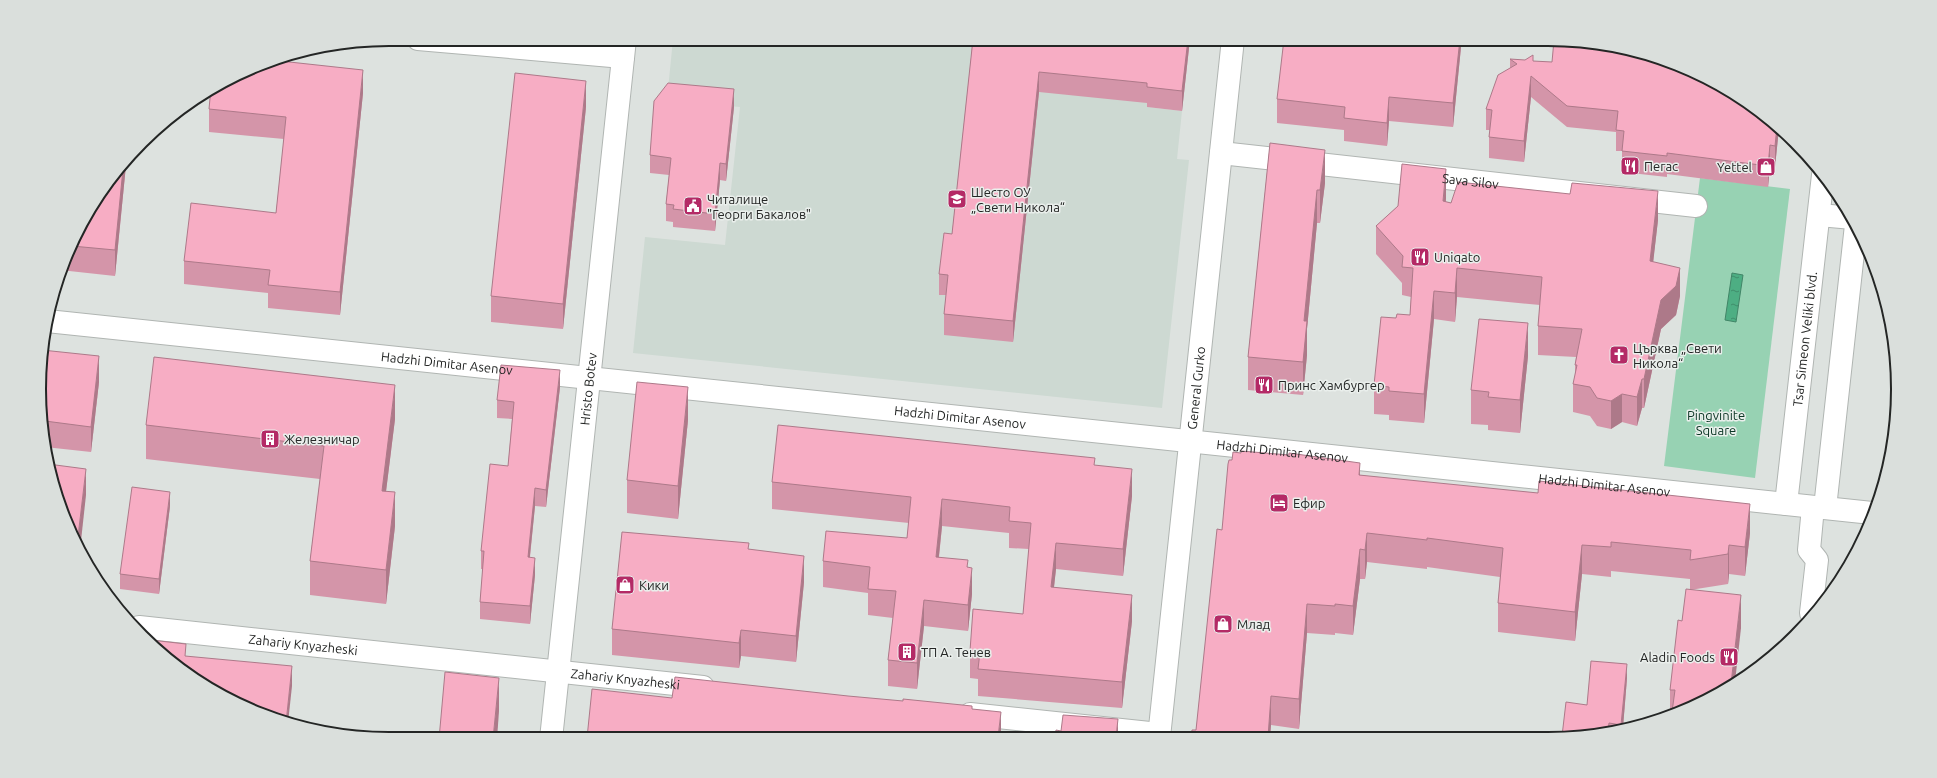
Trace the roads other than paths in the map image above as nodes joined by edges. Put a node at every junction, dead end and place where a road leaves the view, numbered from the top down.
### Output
1 (578, 46) edge
2 (1232, 46) edge
3 (624, 48) edge
4 (1221, 153) junction
5 (1822, 183) edge
6 (1696, 206) dead end
7 (1819, 215) junction
8 (1845, 217) edge
9 (1855, 235) edge
10 (53, 323) edge
11 (590, 378) junction
12 (1190, 442) junction
13 (1786, 504) junction
14 (1819, 507) junction
15 (1868, 513) edge
16 (1812, 608) edge
17 (143, 628) edge
18 (558, 673) junction
19 (726, 690) edge
20 (946, 712) edge
21 (552, 732) edge
22 (1131, 732) edge
23 (1159, 732) edge

1 - 3 street
2 - 4 street, General Gurko
3 - 11 street, Hristo Botev
4 - 6 street, Sava Silov
4 - 12 street, General Gurko
5 - 7 street, Tsar Simeon Veliki blvd.
7 - 8 street
7 - 13 street, Tsar Simeon Veliki blvd.
9 - 14 street
10 - 11 street, Hadzhi Dimitar Asenov
11 - 12 street, Hadzhi Dimitar Asenov
11 - 18 street, Hristo Botev
12 - 13 street, Hadzhi Dimitar Asenov
12 - 23 street, General Gurko
13 - 14 street, Hadzhi Dimitar Asenov
14 - 15 street, Hadzhi Dimitar Asenov
14 - 16 street
17 - 18 street, Zahariy Knyazheski
18 - 19 street, Zahariy Knyazheski
18 - 21 street, Hristo Botev
20 - 22 street

